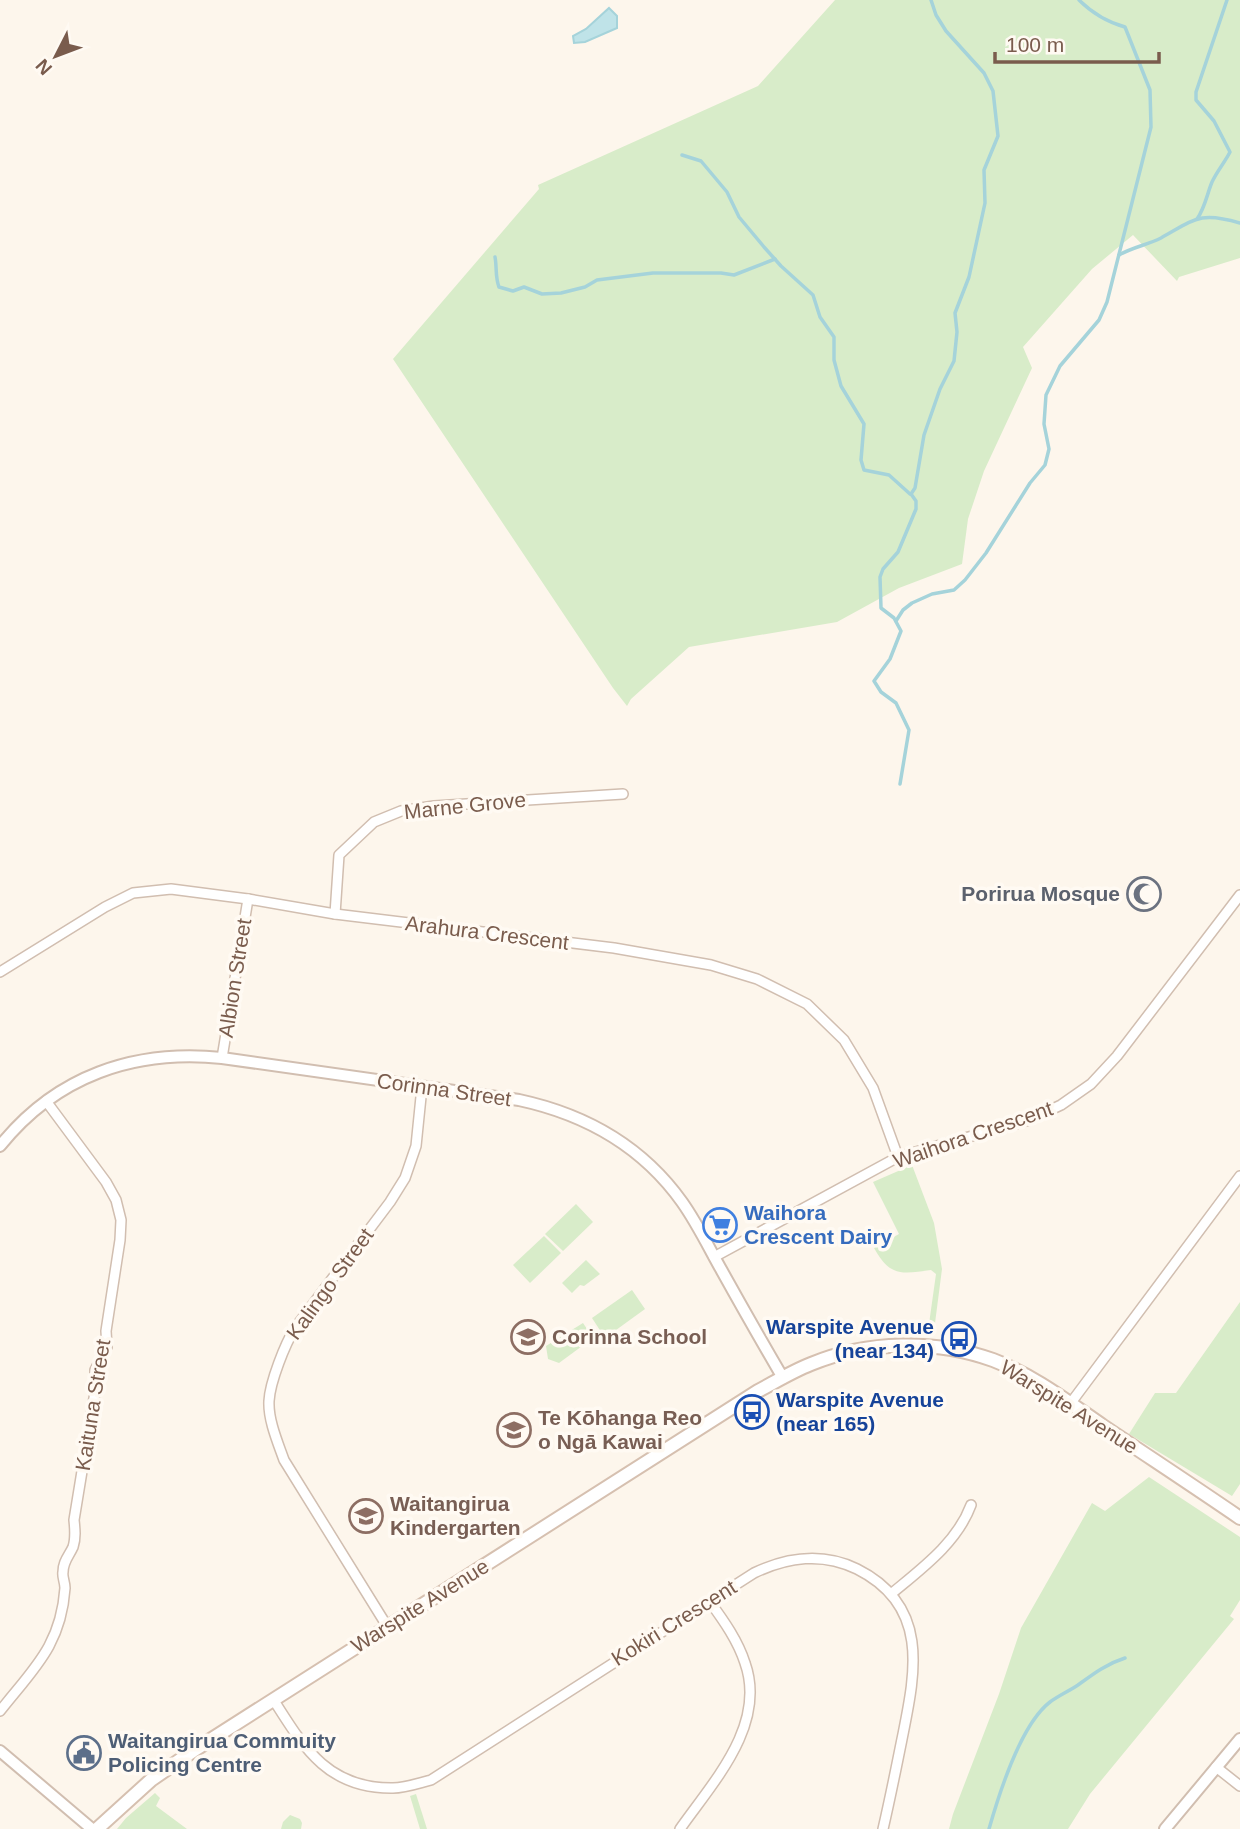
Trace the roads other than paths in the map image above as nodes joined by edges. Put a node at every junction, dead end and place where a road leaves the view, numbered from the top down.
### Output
1 (623, 794) dead end
2 (1240, 895) edge
3 (248, 899) junction
4 (335, 914) junction
5 (0, 972) edge
6 (222, 1058) junction
7 (422, 1087) junction
8 (46, 1101) junction
9 (0, 1146) edge
10 (898, 1157) junction
11 (1240, 1176) edge
12 (715, 1257) junction
13 (783, 1378) junction
14 (1070, 1404) junction
15 (971, 1505) dead end
16 (1240, 1518) edge
17 (891, 1594) junction
18 (710, 1602) junction
19 (387, 1626) junction
20 (272, 1699) junction
21 (0, 1710) edge
22 (1240, 1739) edge
23 (0, 1751) edge
24 (1216, 1767) junction
25 (1240, 1786) edge
26 (92, 1829) edge
27 (97, 1829) edge
28 (680, 1829) edge
29 (883, 1829) edge
30 (1165, 1829) edge

1 - 4 street, Marne Grove
2 - 10 street, Waihora Crescent
3 - 4 street, Arahura Crescent
3 - 5 street, Arahura Crescent
3 - 6 street, Albion Street
4 - 10 street, Arahura Crescent
6 - 7 street, Corinna Street
6 - 8 street, Corinna Street
7 - 12 street, Corinna Street
7 - 19 street, Kalingo Street
8 - 9 street, Corinna Street
8 - 21 street, Kaituna Street
10 - 12 street, Waihora Crescent
11 - 14 street
12 - 13 street, Corinna Street
13 - 14 main road, Warspite Avenue
13 - 19 main road, Warspite Avenue
14 - 16 main road, Warspite Avenue
15 - 17 street
17 - 18 street, Kokiri Crescent
17 - 29 street, Kokiri Crescent
18 - 20 street, Kokiri Crescent
18 - 28 street
19 - 20 main road, Warspite Avenue
20 - 27 main road, Warspite Avenue
22 - 24 street
23 - 26 street
24 - 25 street
24 - 30 street

